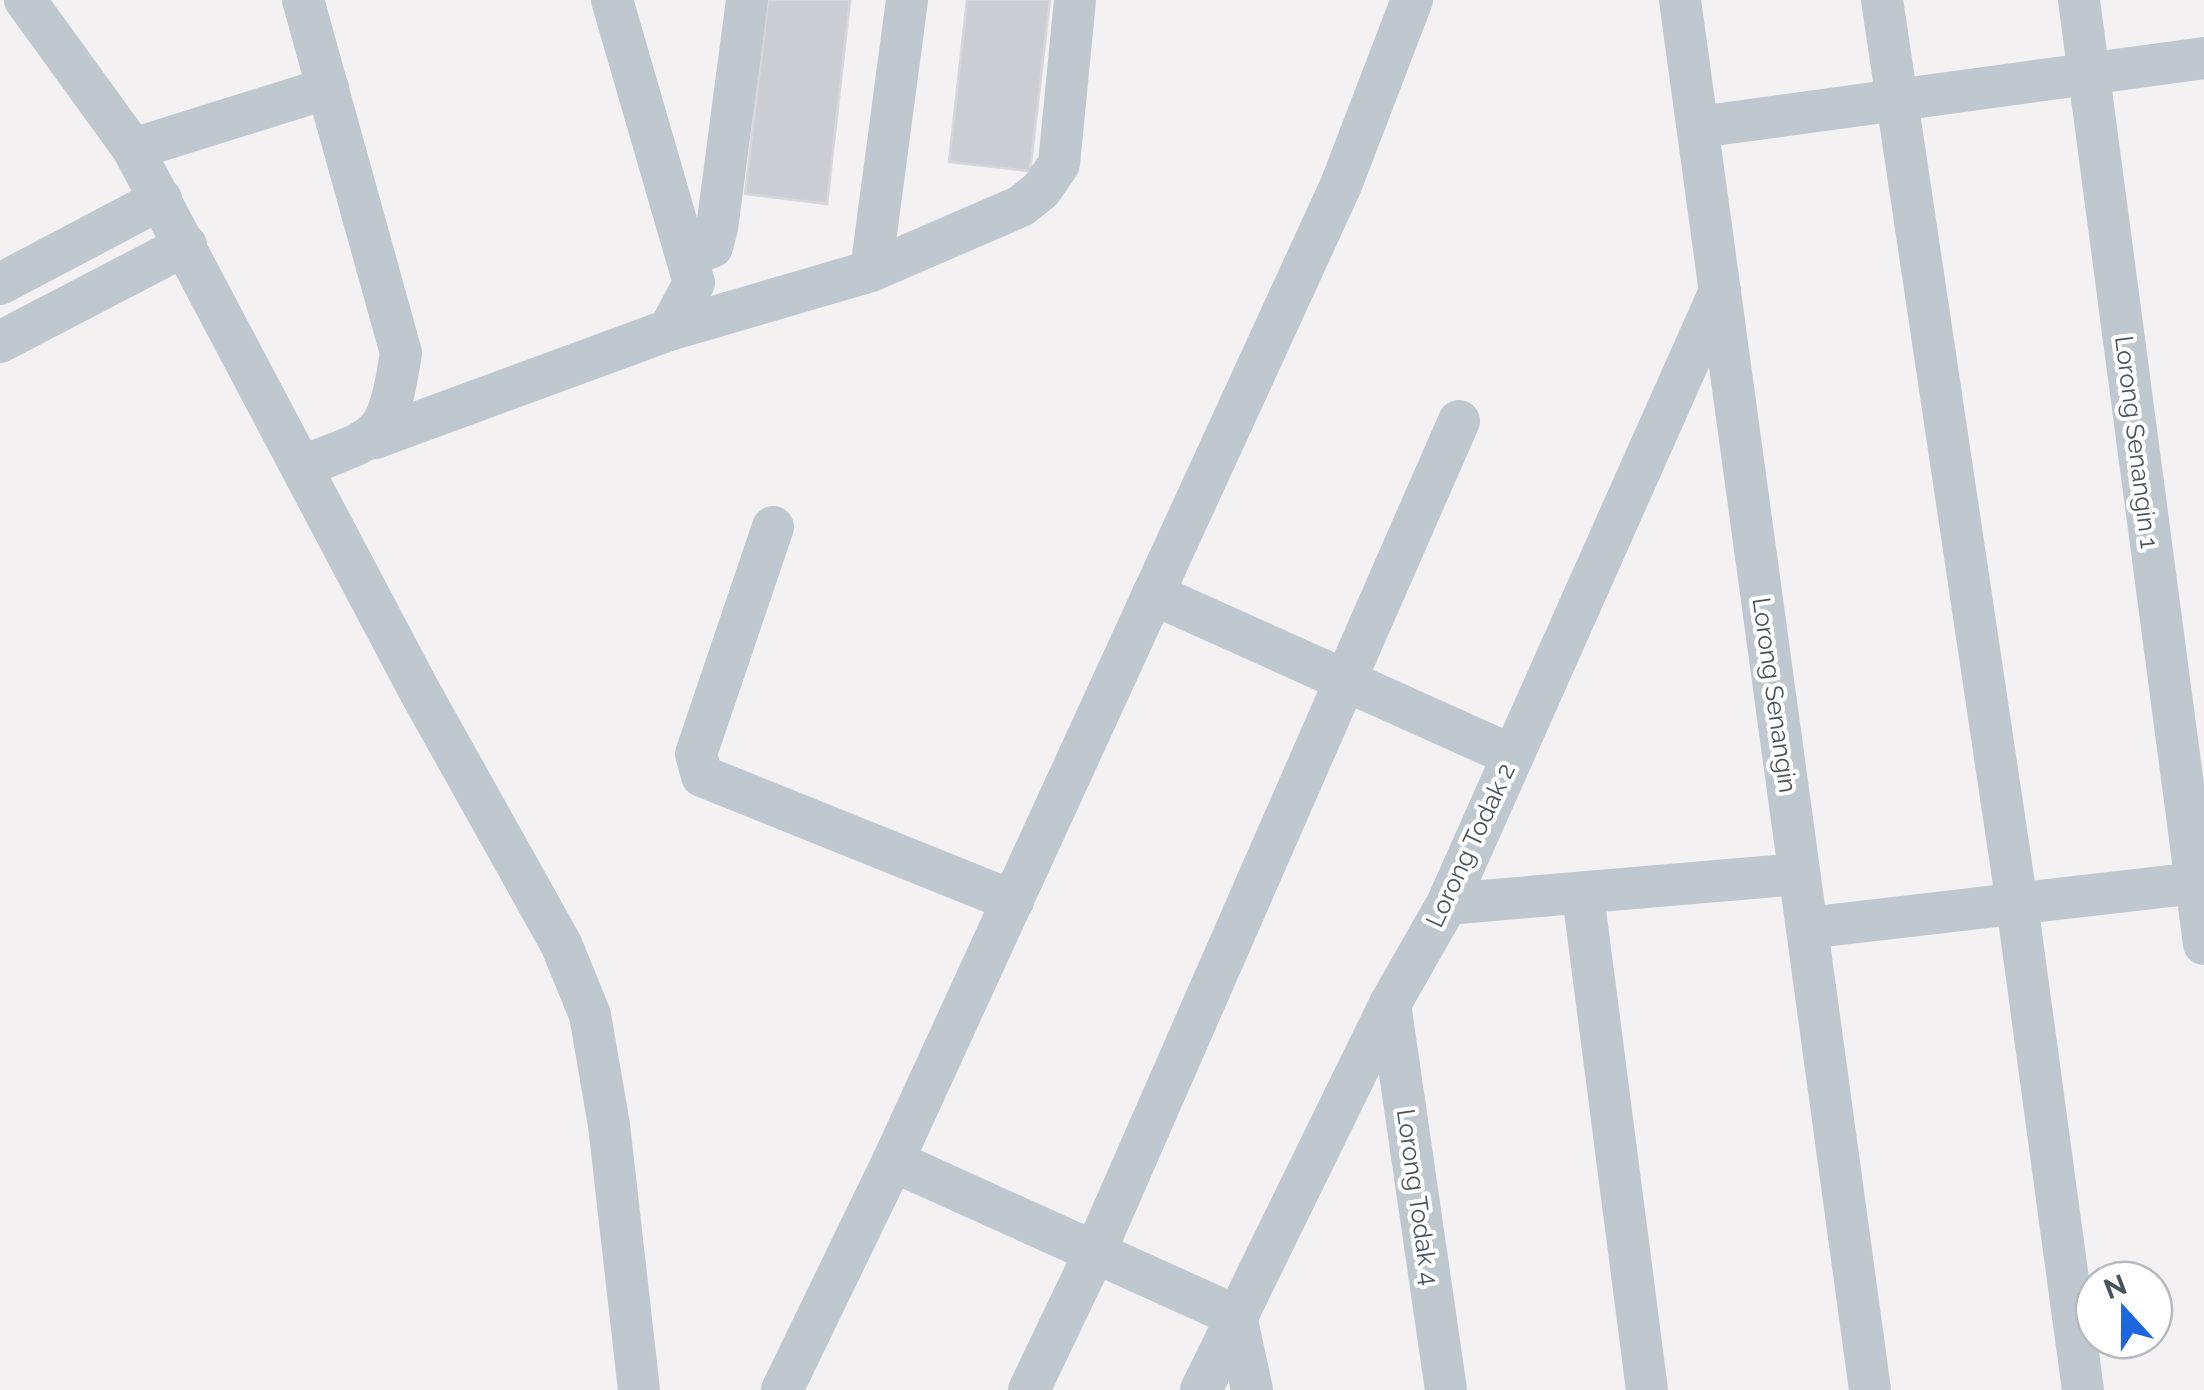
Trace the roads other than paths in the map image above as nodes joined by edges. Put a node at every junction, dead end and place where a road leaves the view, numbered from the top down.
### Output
1 (25, 0) edge
2 (302, 0) edge
3 (612, 0) edge
4 (747, 0) edge
5 (908, 0) edge
6 (1075, 0) edge
7 (1412, 0) edge
8 (1680, 0) edge
9 (1882, 0) edge
10 (2079, 0) edge
11 (2204, 58) edge
12 (2088, 74) junction
13 (328, 88) junction
14 (1895, 100) junction
15 (1699, 127) junction
16 (133, 149) junction
17 (161, 199) junction
18 (186, 245) junction
19 (689, 256) junction
20 (871, 271) junction
21 (0, 284) edge
22 (1721, 290) junction
23 (669, 330) junction
24 (0, 342) edge
25 (1458, 421) dead end
26 (375, 438) junction
27 (303, 466) junction
28 (772, 527) dead end
29 (1153, 594) junction
30 (1348, 682) junction
31 (1511, 755) junction
32 (1800, 874) junction
33 (2200, 883) edge
34 (1583, 895) junction
35 (1013, 901) junction
36 (1447, 904) junction
37 (2017, 904) junction
38 (1807, 928) junction
39 (2204, 944) edge
40 (1390, 1004) junction
41 (893, 1161) junction
42 (1095, 1252) junction
43 (1236, 1316) junction
44 (639, 1390) edge
45 (782, 1390) edge
46 (1028, 1390) edge
47 (1201, 1390) edge
48 (1252, 1390) edge
49 (1446, 1390) edge
50 (1647, 1390) edge
51 (1870, 1390) edge
52 (2083, 1390) edge

1 - 16 street
2 - 13 street
3 - 19 street
4 - 19 street
5 - 20 street
6 - 20 street
7 - 29 street
8 - 15 street, Lorong Senangin
9 - 14 street
10 - 12 street, Lorong Senangin 1
11 - 12 street
12 - 14 street
12 - 33 street, Lorong Senangin 1
13 - 16 street
13 - 26 street
14 - 15 street
14 - 37 street
15 - 22 street, Lorong Senangin
16 - 17 street
17 - 18 street
17 - 21 street
18 - 24 street
18 - 27 street
19 - 23 street
20 - 23 street
22 - 31 street, Lorong Todak 2
22 - 32 street, Lorong Senangin
23 - 26 street
25 - 30 street
26 - 27 street
27 - 44 street
28 - 35 street
29 - 30 street
29 - 35 street
30 - 31 street
30 - 42 street
31 - 36 street, Lorong Todak 2
32 - 34 street
32 - 38 street, Lorong Senangin
33 - 37 street
33 - 39 street, Lorong Senangin 1
34 - 36 street
34 - 50 street
35 - 41 street
36 - 40 street, Lorong Todak 2
37 - 38 street
37 - 52 street
38 - 51 street, Lorong Senangin
40 - 43 street, Lorong Todak 2
40 - 49 street, Lorong Todak 4
41 - 42 street
41 - 45 street
42 - 43 street
42 - 46 street
43 - 47 street, Lorong Todak 2
43 - 48 street

